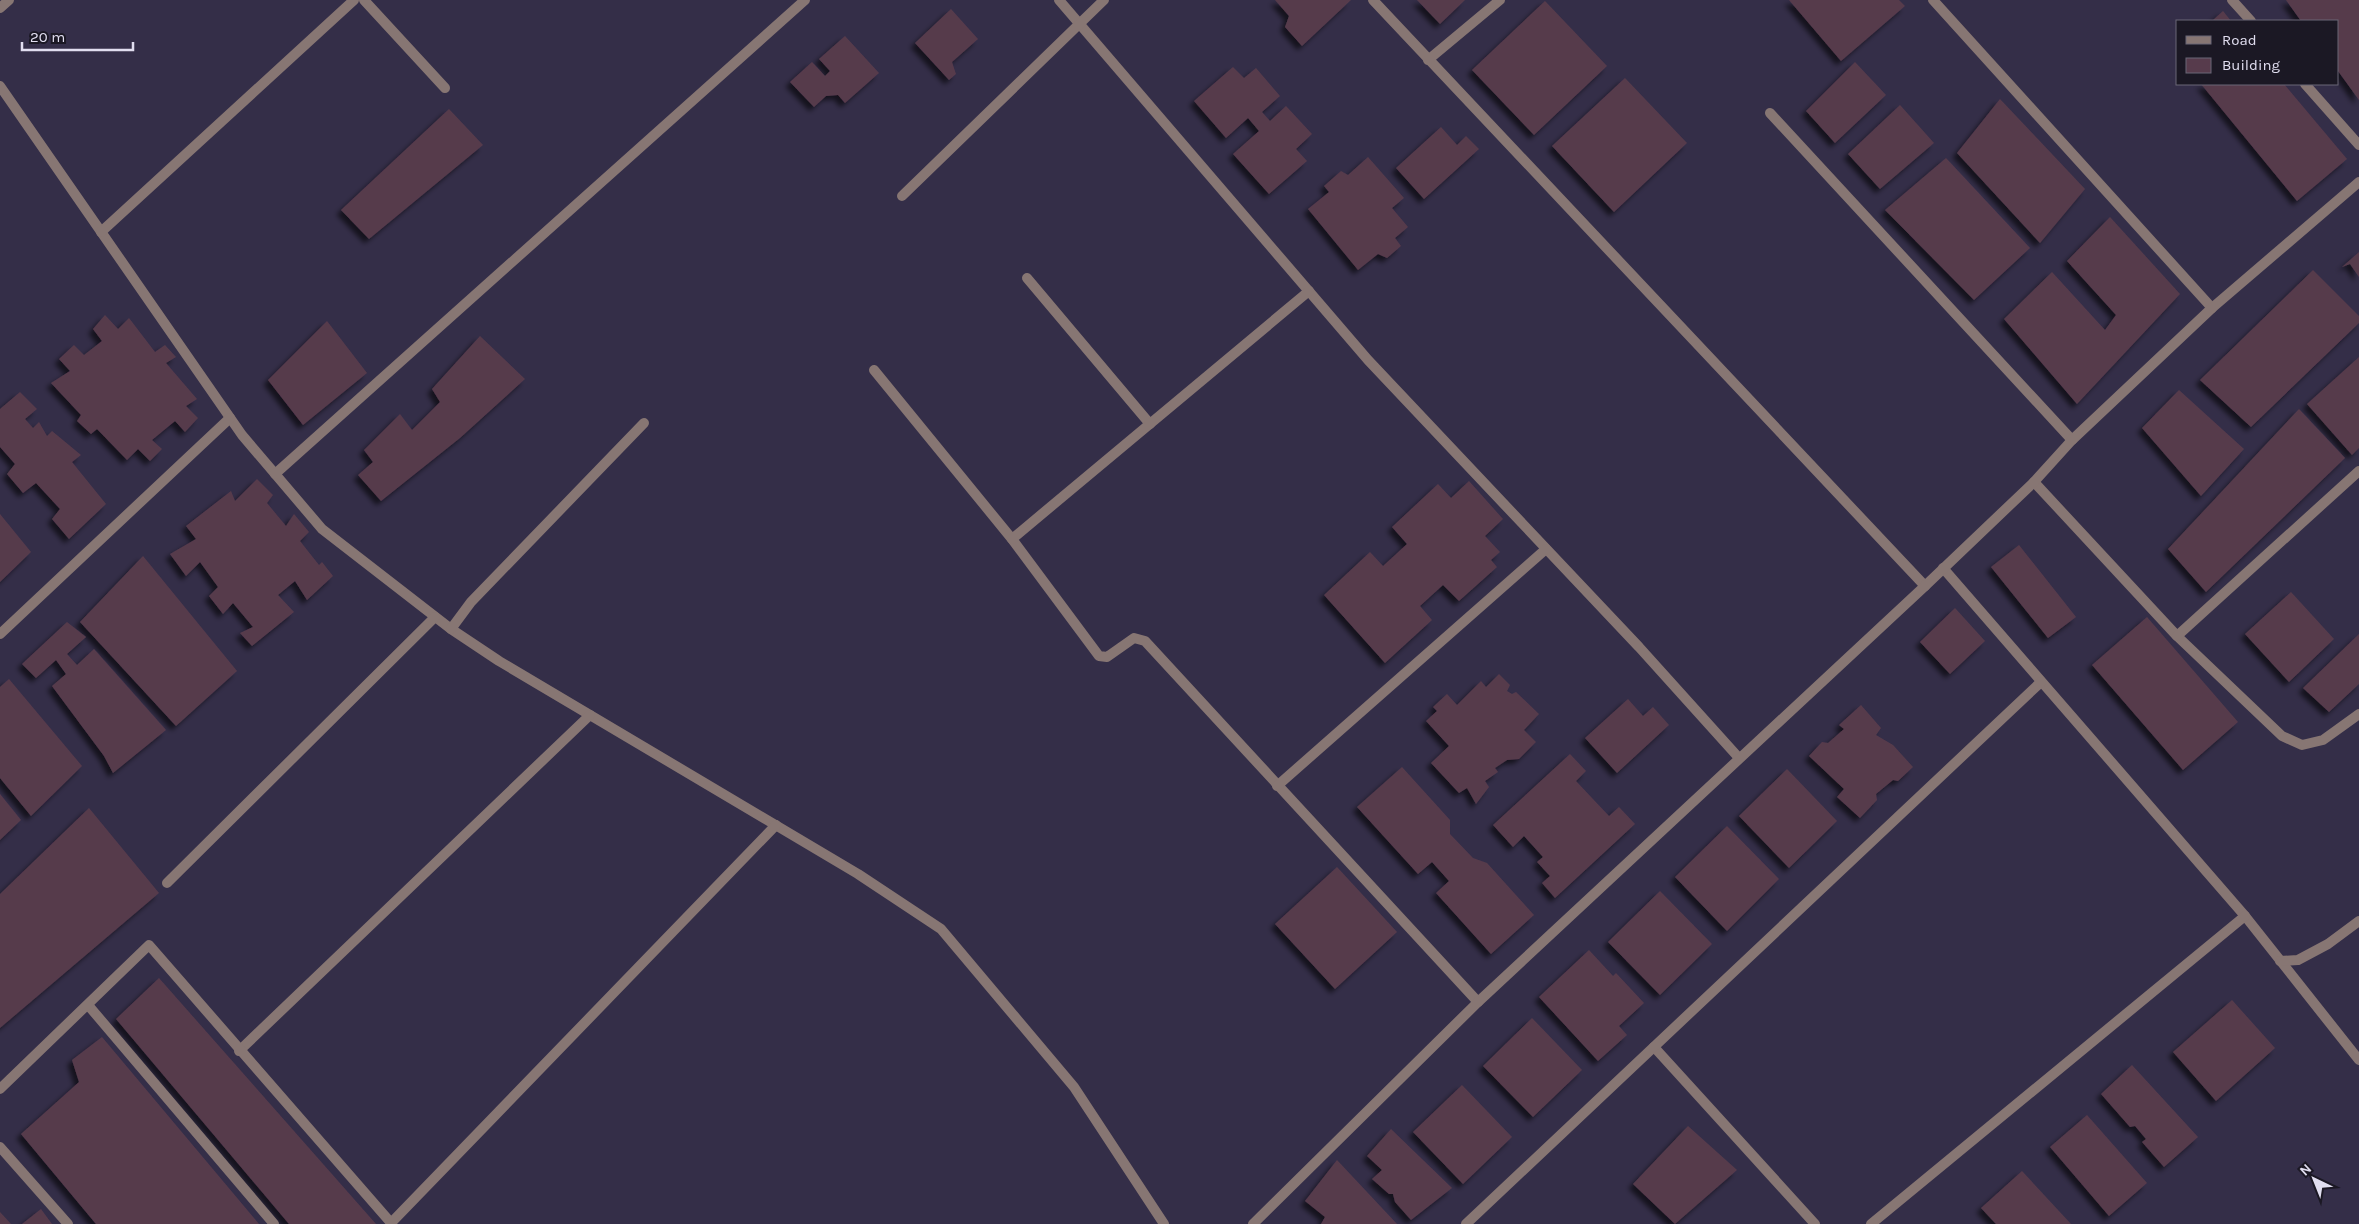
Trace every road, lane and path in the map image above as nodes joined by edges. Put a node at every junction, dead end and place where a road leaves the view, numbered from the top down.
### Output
1 (9, 0) edge
2 (354, 0) edge
3 (364, 0) edge
4 (805, 0) edge
5 (1059, 0) edge
6 (1104, 0) edge
7 (1372, 0) edge
8 (1500, 0) edge
9 (1933, 0) edge
10 (2232, 0) edge
11 (0, 8) edge
12 (2250, 20) edge
13 (1079, 22) junction
14 (1428, 60) junction
15 (2306, 85) edge
16 (0, 86) edge
17 (446, 88) dead end
18 (1770, 113) dead end
19 (2359, 145) edge
20 (2359, 182) edge
21 (902, 196) dead end
22 (101, 232) junction
23 (1027, 278) dead end
24 (1309, 292) junction
25 (2212, 308) junction
26 (874, 370) dead end
27 (230, 418) junction
28 (644, 423) dead end
29 (1150, 424) junction
30 (2072, 440) junction
31 (2359, 471) edge
32 (275, 474) junction
33 (2034, 482) junction
34 (1012, 539) junction
35 (1546, 549) junction
36 (1943, 568) junction
37 (1925, 586) junction
38 (435, 616) junction
39 (451, 628) junction
40 (0, 634) edge
41 (2177, 636) junction
42 (2042, 682) junction
43 (2359, 714) edge
44 (590, 715) junction
45 (1738, 758) junction
46 (1277, 786) junction
47 (776, 825) junction
48 (167, 883) dead end
49 (2244, 916) junction
50 (2359, 922) edge
51 (2280, 961) junction
52 (1478, 1002) junction
53 (88, 1005) junction
54 (1654, 1048) junction
55 (239, 1051) junction
56 (2359, 1060) edge
57 (0, 1089) edge
58 (0, 1147) edge
59 (68, 1224) edge
60 (274, 1224) edge
61 (391, 1224) edge
62 (1164, 1224) edge
63 (1253, 1224) edge
64 (1466, 1224) edge
65 (1815, 1224) edge
66 (1871, 1224) edge

1 - 11 street
2 - 22 street
3 - 17 street
4 - 32 street
5 - 13 street
6 - 13 street
7 - 14 street
8 - 14 street
9 - 25 street
10 - 12 street
13 - 21 street
13 - 24 street
14 - 37 street
15 - 19 street
16 - 22 street
18 - 30 street
20 - 25 street
22 - 27 street
23 - 29 street
24 - 29 street
24 - 35 street
25 - 30 street
26 - 34 street
27 - 32 street
27 - 40 street
28 - 39 street
29 - 34 street
30 - 33 street
31 - 41 street
32 - 38 street
33 - 36 street
33 - 41 street
34 - 46 street
35 - 45 street
35 - 46 street
36 - 37 street
36 - 42 street
37 - 45 street
38 - 39 street
38 - 48 street
39 - 44 street
41 - 43 street
42 - 49 street
42 - 54 street
44 - 47 street
44 - 55 street
45 - 52 street
46 - 52 street
47 - 61 street
47 - 62 street
49 - 51 street
49 - 66 street
50 - 51 street
51 - 56 street
52 - 63 street
53 - 55 street
53 - 57 street
53 - 60 street
54 - 64 street
54 - 65 street
55 - 61 street
58 - 59 street

